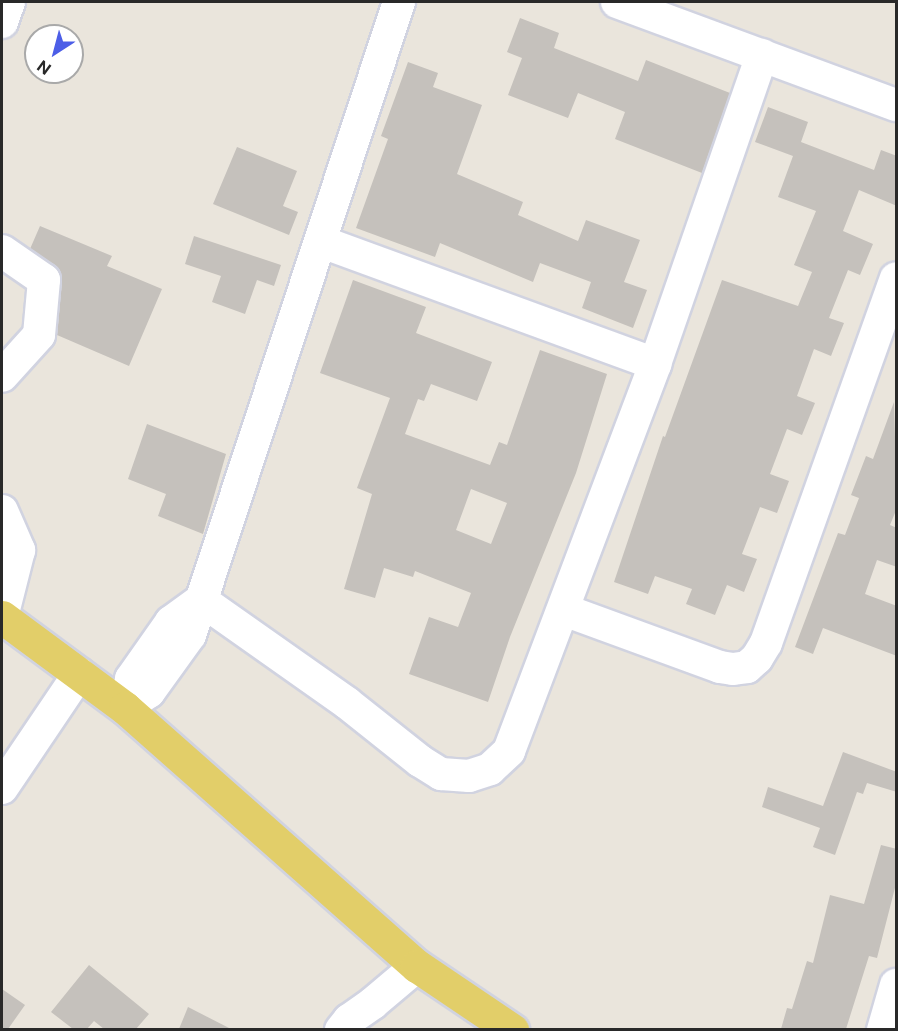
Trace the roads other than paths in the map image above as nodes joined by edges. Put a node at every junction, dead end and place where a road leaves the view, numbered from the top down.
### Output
1 (9, 2) edge
2 (399, 2) edge
3 (617, 2) edge
4 (660, 9) edge
5 (2, 22) edge
6 (762, 55) junction
7 (897, 105) edge
8 (322, 242) junction
9 (2, 251) edge
10 (897, 278) edge
11 (655, 364) junction
12 (2, 376) edge
13 (2, 511) edge
14 (201, 600) junction
15 (564, 610) junction
16 (2, 617) edge
17 (79, 674) junction
18 (125, 708) junction
19 (2, 788) edge
20 (417, 966) junction
21 (897, 985) edge
22 (341, 1029) edge
23 (512, 1029) edge
24 (883, 1029) edge

1 - 5 street
2 - 8 street
3 - 4 street
4 - 6 street
6 - 7 street
6 - 11 street
8 - 11 street
8 - 14 street
9 - 12 street
10 - 15 street
11 - 15 street
13 - 16 street
14 - 15 street
14 - 18 street
16 - 17 main road
17 - 18 main road
17 - 19 street
18 - 20 main road
20 - 22 street
20 - 23 main road
21 - 24 street

